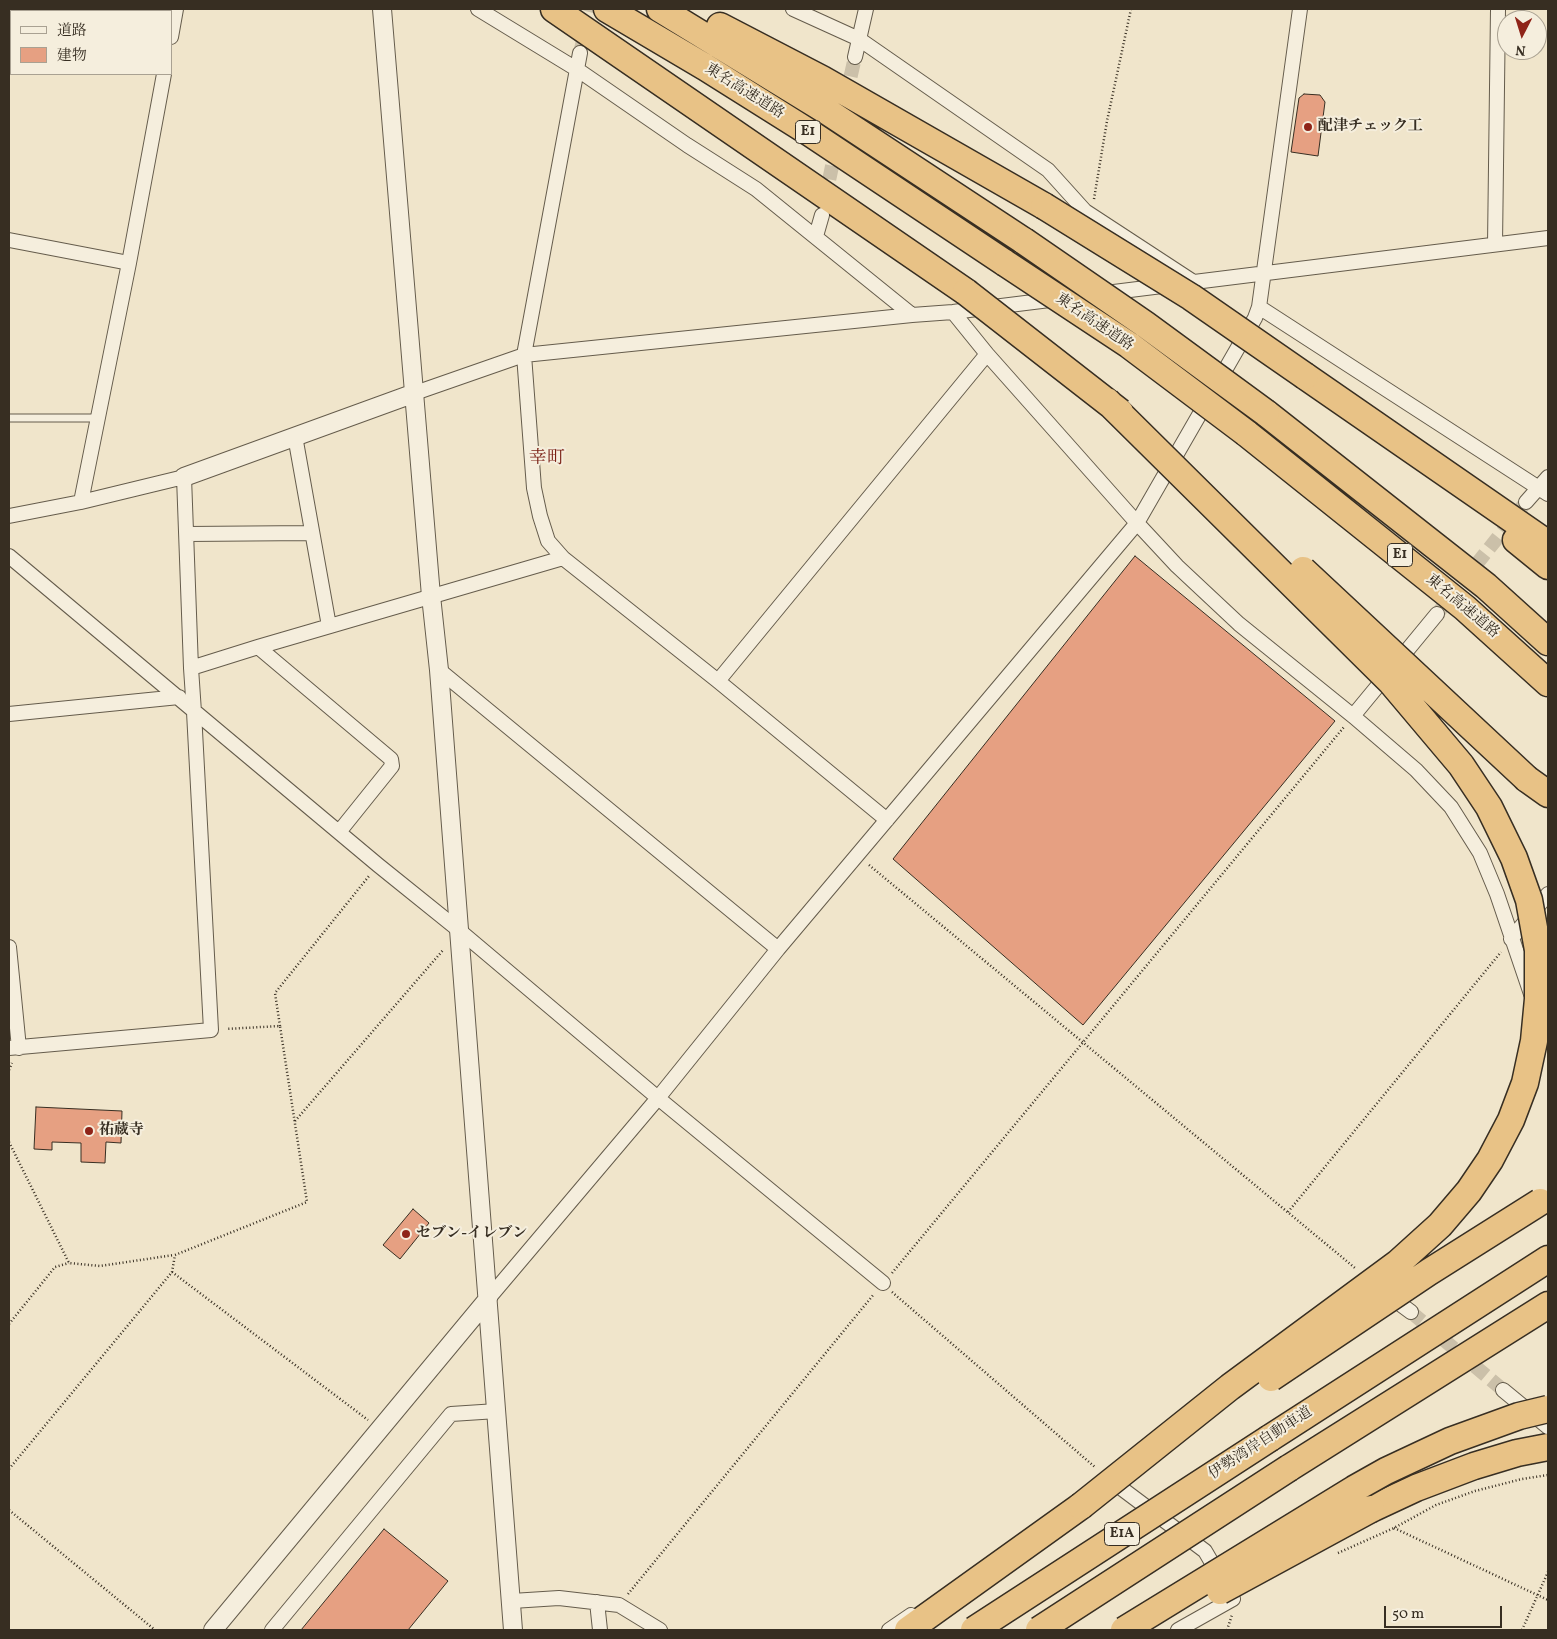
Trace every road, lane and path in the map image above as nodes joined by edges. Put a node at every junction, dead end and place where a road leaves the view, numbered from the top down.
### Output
1 (176, 9) edge
2 (382, 9) edge
3 (478, 9) edge
4 (554, 9) edge
5 (607, 9) edge
6 (660, 9) edge
7 (686, 9) edge
8 (793, 9) edge
9 (866, 9) edge
10 (1131, 9) edge
11 (1300, 9) edge
12 (1498, 9) edge
13 (172, 31) edge
14 (859, 39) junction
15 (580, 54) tunnel mouth
16 (855, 57) tunnel mouth
17 (578, 70) junction
18 (164, 75) edge
19 (822, 215) tunnel mouth
20 (1091, 215) junction
21 (816, 236) junction
22 (1548, 238) edge
23 (9, 240) edge
24 (1496, 244) junction
25 (129, 263) junction
26 (1263, 273) junction
27 (1192, 281) junction
28 (960, 302) junction
29 (1259, 307) junction
30 (912, 315) junction
31 (986, 354) junction
32 (524, 355) junction
33 (415, 393) junction
34 (1339, 400) junction
35 (1107, 401) junction
36 (9, 418) edge
37 (97, 418) junction
38 (295, 436) junction
39 (184, 476) junction
40 (1548, 476) edge
41 (1544, 491) edge
42 (81, 502) junction
43 (1526, 502) tunnel mouth
44 (9, 516) edge
45 (1137, 523) junction
46 (312, 533) junction
47 (187, 534) junction
48 (1548, 544) edge
49 (9, 556) edge
50 (563, 558) junction
51 (1548, 566) edge
52 (431, 596) junction
53 (1437, 614) tunnel mouth
54 (329, 626) junction
55 (1548, 642) edge
56 (258, 647) junction
57 (191, 668) junction
58 (439, 670) junction
59 (718, 681) junction
60 (1548, 683) edge
61 (179, 697) junction
62 (194, 712) junction
63 (9, 714) edge
64 (1353, 716) junction
65 (1548, 794) edge
66 (887, 820) junction
67 (339, 832) junction
68 (858, 856) junction
69 (378, 865) junction
70 (1548, 894) edge
71 (460, 931) junction
72 (1511, 939) junction
73 (9, 947) edge
74 (778, 949) junction
75 (280, 1026) junction
76 (211, 1030) junction
77 (1084, 1042) junction
78 (14, 1048) edge
79 (658, 1098) junction
80 (295, 1121) junction
81 (9, 1142) edge
82 (1548, 1198) edge
83 (1288, 1212) junction
84 (175, 1255) junction
85 (1548, 1259) edge
86 (70, 1263) junction
87 (172, 1272) junction
88 (883, 1283) junction
89 (1378, 1287) junction
90 (488, 1299) junction
91 (1548, 1305) edge
92 (1411, 1312) tunnel mouth
93 (9, 1324) edge
94 (1503, 1390) tunnel mouth
95 (1548, 1409) edge
96 (497, 1411) junction
97 (1548, 1427) edge
98 (379, 1428) junction
99 (1548, 1447) edge
100 (9, 1469) edge
101 (1105, 1475) junction
102 (1548, 1475) edge
103 (1082, 1506) junction
104 (9, 1510) edge
105 (1548, 1572) edge
106 (1538, 1595) junction
107 (1548, 1600) edge
108 (512, 1601) junction
109 (597, 1602) junction
110 (619, 1605) junction
111 (155, 1630) edge
112 (213, 1630) edge
113 (272, 1630) edge
114 (513, 1630) edge
115 (600, 1630) edge
116 (660, 1630) edge
117 (889, 1630) edge
118 (908, 1630) edge
119 (974, 1630) edge
120 (1039, 1630) edge
121 (1124, 1630) edge
122 (1151, 1630) edge
123 (1178, 1630) edge
124 (1522, 1630) edge

1 - 13 street
2 - 33 street
3 - 17 street
4 - 28 highway
5 - 60 highway, 東名高速道路 / E1, bridge
6 - 55 highway, 東名高速道路 / E1, bridge
7 - 34 highway, bridge
8 - 14 street
9 - 14 street
10 - 20 path
11 - 26 street
12 - 24 street
14 - 16 street
14 - 20 street
15 - 17 street
17 - 21 street
17 - 32 street
18 - 25 street
19 - 21 street
20 - 27 street
21 - 30 street
22 - 24 street
23 - 25 street
24 - 26 street
25 - 37 street
26 - 27 street
26 - 29 street
27 - 28 street
28 - 30 street
28 - 31 street
28 - 35 highway, bridge
29 - 41 street
29 - 45 street
30 - 32 street
31 - 45 street
31 - 59 street
32 - 33 street
32 - 50 street
33 - 38 street
33 - 52 street
34 - 48 highway
34 - 51 highway
35 - 65 highway, bridge
35 - 103 highway, bridge
36 - 37 lane
37 - 42 street
38 - 39 street
38 - 46 street
39 - 42 street
39 - 47 street
40 - 41 street
41 - 43 street
42 - 44 street
45 - 64 street
45 - 66 street
46 - 47 street
46 - 54 street
47 - 57 street
49 - 61 street
50 - 52 street
50 - 59 street
52 - 54 street
52 - 58 street
53 - 64 street
54 - 56 street
56 - 57 street
56 - 67 street
57 - 62 street
58 - 71 street
58 - 74 street
59 - 66 street
61 - 62 street
61 - 63 street
62 - 67 street
62 - 76 street
64 - 72 street
64 - 77 path
66 - 68 street
67 - 69 street
68 - 74 street
68 - 77 path
69 - 71 street
69 - 75 path
70 - 72 street
71 - 79 street
71 - 80 path
71 - 90 street
72 - 83 path
72 - 89 street
73 - 78 street
74 - 79 street
75 - 76 path
75 - 80 path
76 - 78 street
77 - 83 path
77 - 88 path
79 - 88 street
79 - 90 street
80 - 84 path
81 - 86 path
82 - 103 highway, bridge
83 - 89 path
84 - 86 path
84 - 87 path
85 - 119 highway, 伊勢湾岸自動車道 / E1A, bridge
86 - 93 path
87 - 98 path
87 - 100 path
88 - 101 path
88 - 110 path
89 - 92 street
89 - 101 street
90 - 96 street
90 - 98 street
91 - 120 highway, E1A, bridge
94 - 97 street
95 - 121 highway, bridge
96 - 108 street
96 - 113 street
98 - 112 street
99 - 122 highway, bridge
101 - 117 street
101 - 123 street
102 - 106 path
103 - 118 highway
104 - 111 path
105 - 106 path
106 - 107 path
106 - 124 path
108 - 109 street
108 - 114 street
109 - 110 street
109 - 115 street
110 - 116 street

